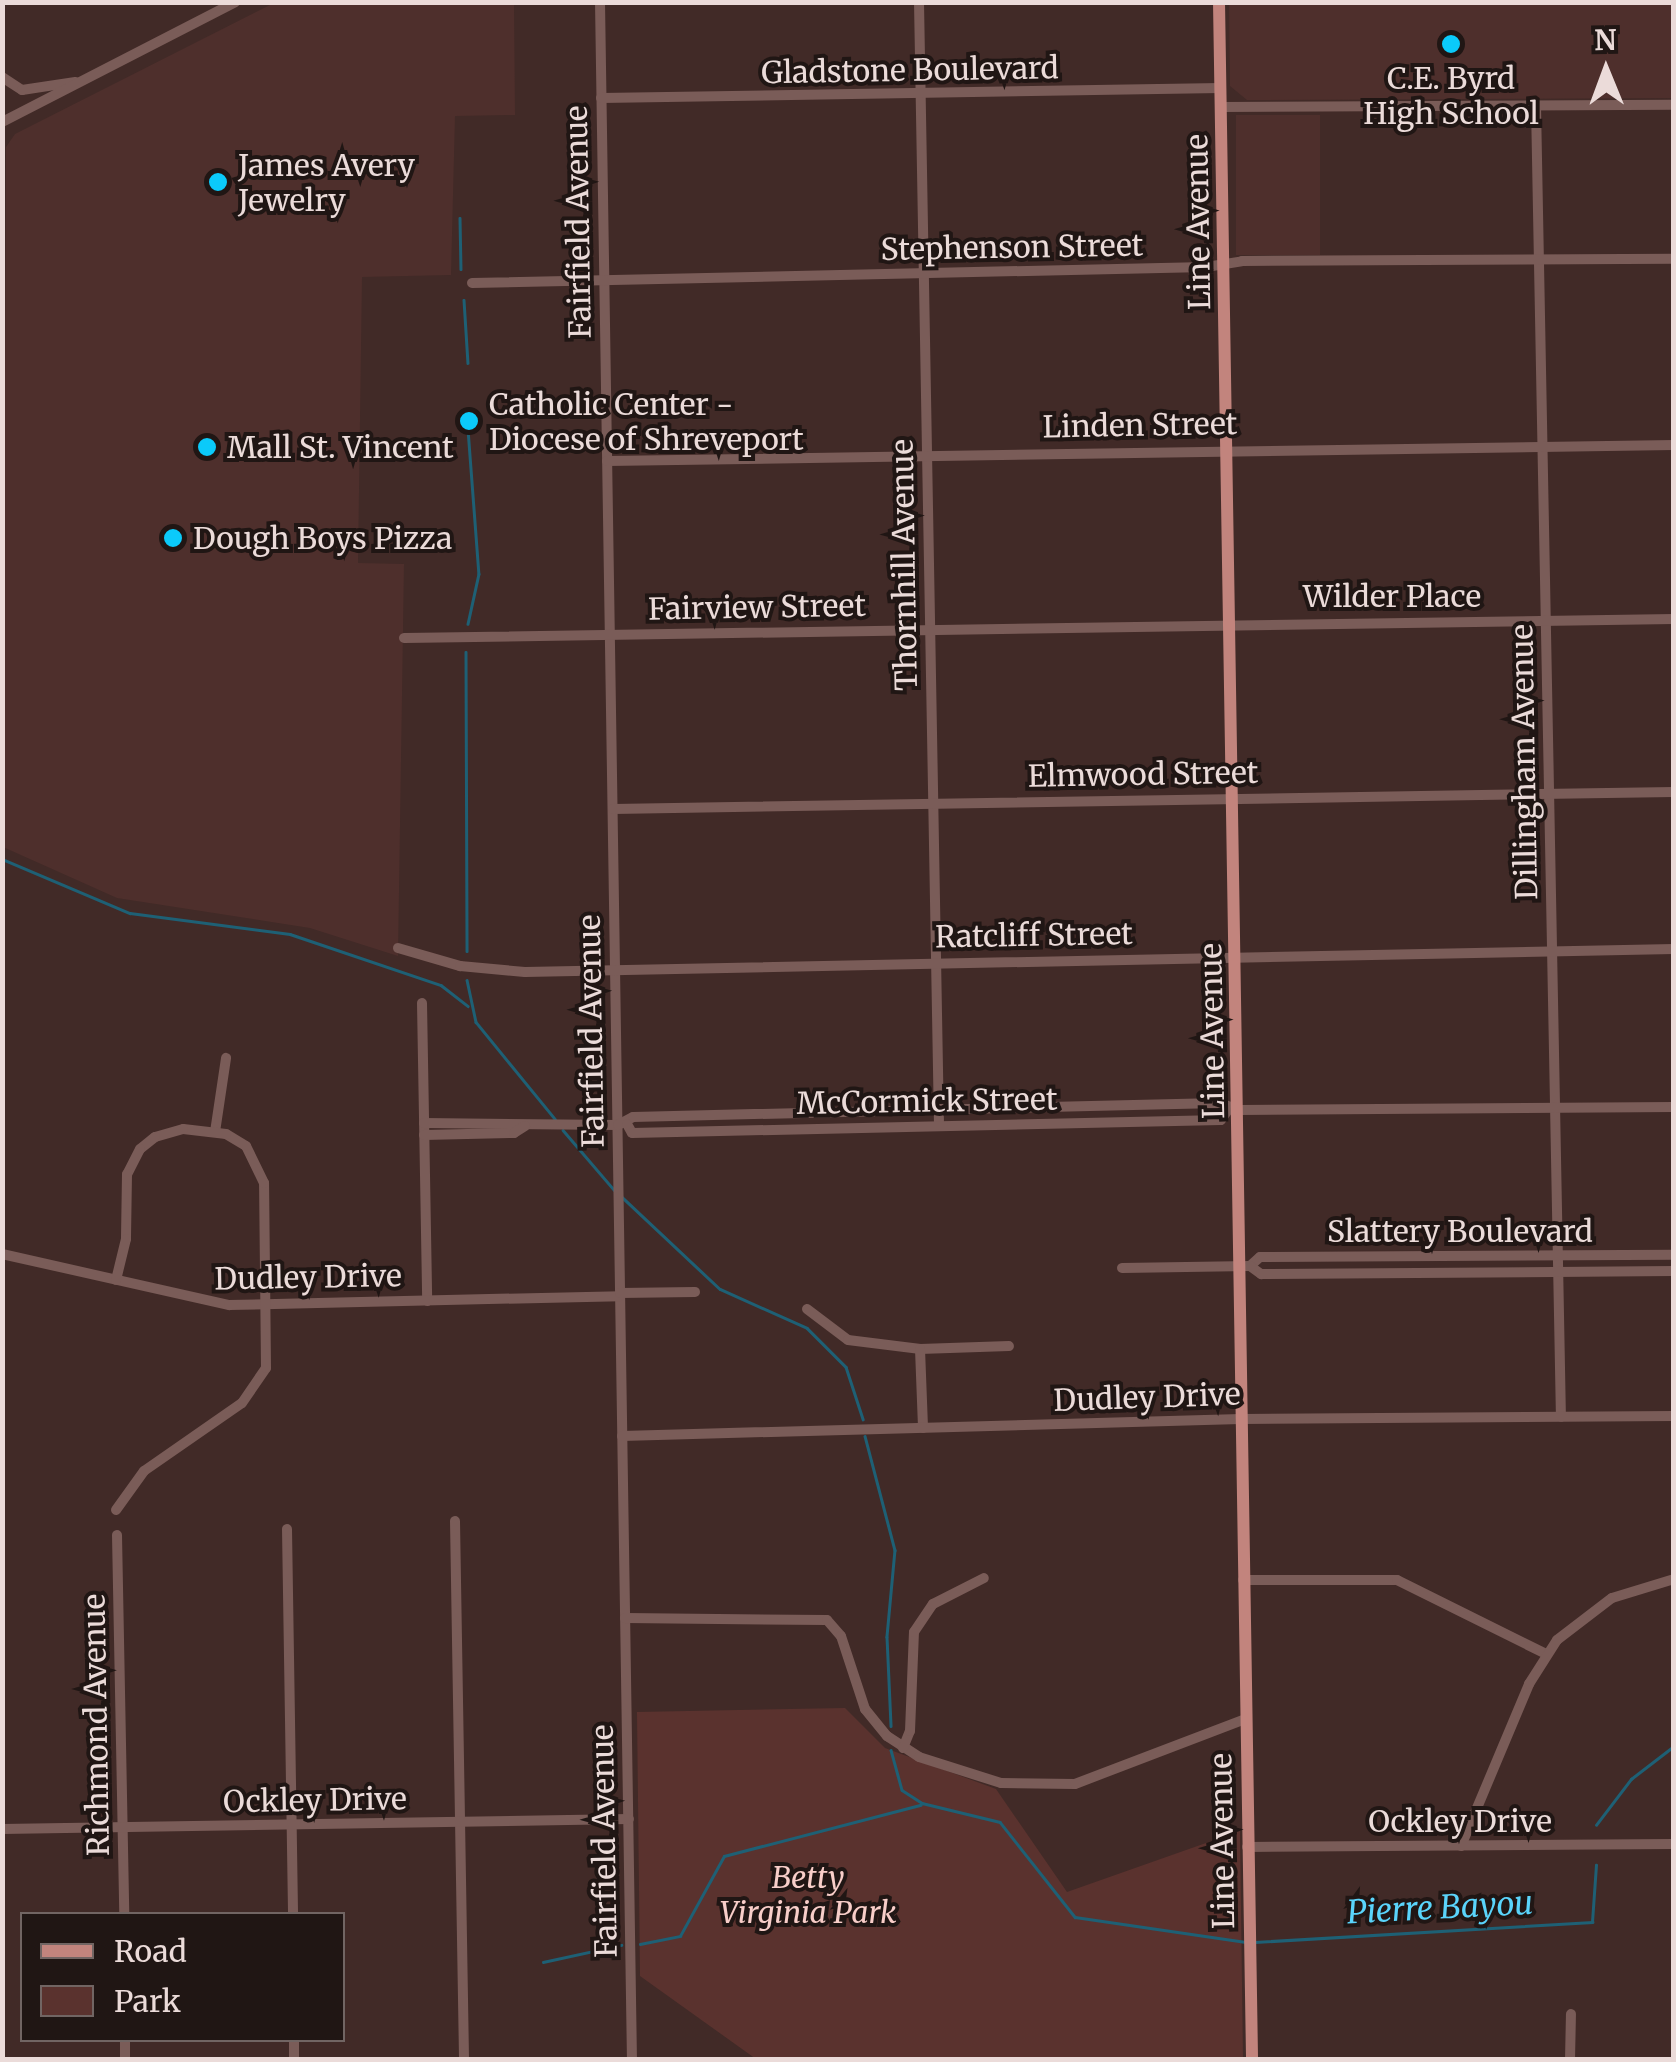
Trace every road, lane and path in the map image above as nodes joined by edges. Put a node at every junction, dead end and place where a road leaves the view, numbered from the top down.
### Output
1 (235, 2) edge
2 (600, 2) edge
3 (919, 2) edge
4 (1219, 2) edge
5 (2, 77) edge
6 (86, 80) junction
7 (1220, 88) junction
8 (921, 94) junction
9 (601, 98) junction
10 (1674, 105) edge
11 (1536, 106) junction
12 (1221, 107) junction
13 (2, 122) edge
14 (1674, 259) edge
15 (1540, 260) junction
16 (1224, 264) junction
17 (923, 274) junction
18 (604, 280) junction
19 (472, 283) dead end
20 (1674, 446) edge
21 (1543, 447) junction
22 (1227, 448) junction
23 (926, 455) junction
24 (607, 461) junction
25 (1546, 620) junction
26 (1674, 620) edge
27 (1230, 622) junction
28 (930, 629) junction
29 (610, 635) junction
30 (404, 638) dead end
31 (1674, 792) edge
32 (1550, 794) junction
33 (1234, 797) junction
34 (932, 803) junction
35 (613, 809) junction
36 (398, 948) dead end
37 (1674, 949) edge
38 (1553, 951) junction
39 (1236, 955) junction
40 (935, 963) junction
41 (616, 971) junction
42 (422, 1003) dead end
43 (226, 1058) dead end
44 (1089, 1106) junction
45 (1674, 1107) edge
46 (1554, 1108) junction
47 (938, 1110) junction
48 (1233, 1110) junction
49 (774, 1114) junction
50 (1089, 1122) junction
51 (622, 1125) junction
52 (938, 1126) junction
53 (424, 1129) junction
54 (774, 1130) junction
55 (215, 1132) junction
56 (2, 1254) edge
57 (1674, 1255) edge
58 (1558, 1256) junction
59 (1245, 1266) junction
60 (1122, 1268) dead end
61 (1674, 1270) edge
62 (1559, 1273) junction
63 (116, 1280) junction
64 (695, 1292) dead end
65 (620, 1294) junction
66 (427, 1301) junction
67 (267, 1305) junction
68 (806, 1309) dead end
69 (1009, 1346) dead end
70 (920, 1349) junction
71 (1674, 1416) edge
72 (1562, 1417) junction
73 (1240, 1419) junction
74 (923, 1428) junction
75 (622, 1436) junction
76 (116, 1510) dead end
77 (455, 1521) dead end
78 (287, 1528) dead end
79 (116, 1535) dead end
80 (984, 1578) dead end
81 (1674, 1579) edge
82 (1243, 1580) junction
83 (626, 1618) junction
84 (1546, 1654) junction
85 (1245, 1719) junction
86 (903, 1748) junction
87 (629, 1820) junction
88 (461, 1823) junction
89 (291, 1825) junction
90 (123, 1828) junction
91 (2, 1829) edge
92 (1674, 1844) edge
93 (1461, 1846) junction
94 (1247, 1847) junction
95 (124, 1912) edge
96 (292, 1912) edge
97 (1571, 2014) dead end
98 (464, 2060) edge
99 (632, 2060) edge
100 (1252, 2060) edge
101 (1570, 2060) edge

1 - 6 street
2 - 9 street, Fairfield Avenue
3 - 8 street, Thornhill Avenue
4 - 7 main road, Line Avenue
5 - 6 street
6 - 13 street
7 - 8 street, Gladstone Boulevard
7 - 12 main road, Line Avenue
8 - 9 street, Gladstone Boulevard
8 - 17 street, Thornhill Avenue
9 - 18 street, Fairfield Avenue
10 - 11 street
11 - 12 street
11 - 15 street, Dillingham Avenue
12 - 16 main road, Line Avenue
14 - 15 street, Stephenson Street
15 - 16 street, Stephenson Street
15 - 21 street, Dillingham Avenue
16 - 17 street, Stephenson Street
16 - 22 main road, Line Avenue
17 - 18 street, Stephenson Street
17 - 23 street, Thornhill Avenue
18 - 19 street, Stephenson Street
18 - 24 street, Fairfield Avenue
20 - 21 street, Linden Street
21 - 22 street, Linden Street
21 - 25 street, Dillingham Avenue
22 - 23 street, Linden Street
22 - 27 main road, Line Avenue
23 - 24 street, Linden Street
23 - 28 street, Thornhill Avenue
24 - 29 street, Fairfield Avenue
25 - 26 street, Wilder Place
25 - 27 street, Wilder Place
25 - 32 street, Dillingham Avenue
27 - 28 street, Fairview Street
27 - 33 main road, Line Avenue
28 - 29 street, Fairview Street
28 - 34 street, Thornhill Avenue
29 - 30 street, Fairview Street
29 - 35 street, Fairfield Avenue
31 - 32 street, Elmwood Street
32 - 33 street, Elmwood Street
32 - 38 street, Dillingham Avenue
33 - 34 street, Elmwood Street
33 - 39 main road, Line Avenue
34 - 35 street, Elmwood Street
34 - 40 street, Thornhill Avenue
35 - 41 street, Fairfield Avenue
36 - 41 street, Ratcliff Street
37 - 38 street, Ratcliff Street
38 - 39 street, Ratcliff Street
38 - 46 street, Dillingham Avenue
39 - 40 street, Ratcliff Street
39 - 48 main road, Line Avenue
40 - 41 street, Ratcliff Street
40 - 47 street, Thornhill Avenue
41 - 51 street, Fairfield Avenue
42 - 53 street
43 - 55 street
44 - 47 street, McCormick Street
44 - 48 street, McCormick Street
44 - 50 street
45 - 46 street, McCormick Street
46 - 48 street, McCormick Street
46 - 58 street, Dillingham Avenue
47 - 49 street, McCormick Street
47 - 52 street, Thornhill Avenue
48 - 50 street, McCormick Street
48 - 59 main road, Line Avenue
49 - 51 street, McCormick Street
49 - 54 street
50 - 52 street, McCormick Street
51 - 53 street
51 - 54 street, McCormick Street
51 - 65 street, Fairfield Avenue
52 - 54 street, McCormick Street
53 - 66 street
55 - 63 street
55 - 67 street
56 - 63 street, Dudley Drive
57 - 58 street, Slattery Boulevard
58 - 59 street, Slattery Boulevard
58 - 62 street, Dillingham Avenue
59 - 60 street, Slattery Boulevard
59 - 62 street, Slattery Boulevard
59 - 73 main road, Line Avenue
61 - 62 street, Slattery Boulevard
62 - 72 street, Dillingham Avenue
63 - 67 street, Dudley Drive
64 - 65 street, Dudley Drive
65 - 66 street, Dudley Drive
65 - 75 street, Fairfield Avenue
66 - 67 street, Dudley Drive
67 - 76 street
68 - 70 street
69 - 70 street
70 - 74 street
71 - 72 street, Dudley Drive
72 - 73 street, Dudley Drive
73 - 74 street, Dudley Drive
73 - 82 main road, Line Avenue
74 - 75 street, Dudley Drive
75 - 83 street, Fairfield Avenue
77 - 88 street
78 - 89 street
79 - 90 street, Richmond Avenue
80 - 86 street
81 - 84 street
82 - 84 street
82 - 85 main road, Line Avenue
83 - 86 street
83 - 87 street, Fairfield Avenue
84 - 93 street
85 - 86 street
85 - 94 main road, Line Avenue
87 - 88 street, Ockley Drive
87 - 99 street, Fairfield Avenue
88 - 89 street, Ockley Drive
88 - 98 street
89 - 90 street, Ockley Drive
89 - 96 street
90 - 91 street, Ockley Drive
90 - 95 street, Richmond Avenue
92 - 93 street, Ockley Drive
93 - 94 street, Ockley Drive
94 - 100 main road, Line Avenue
97 - 101 street

